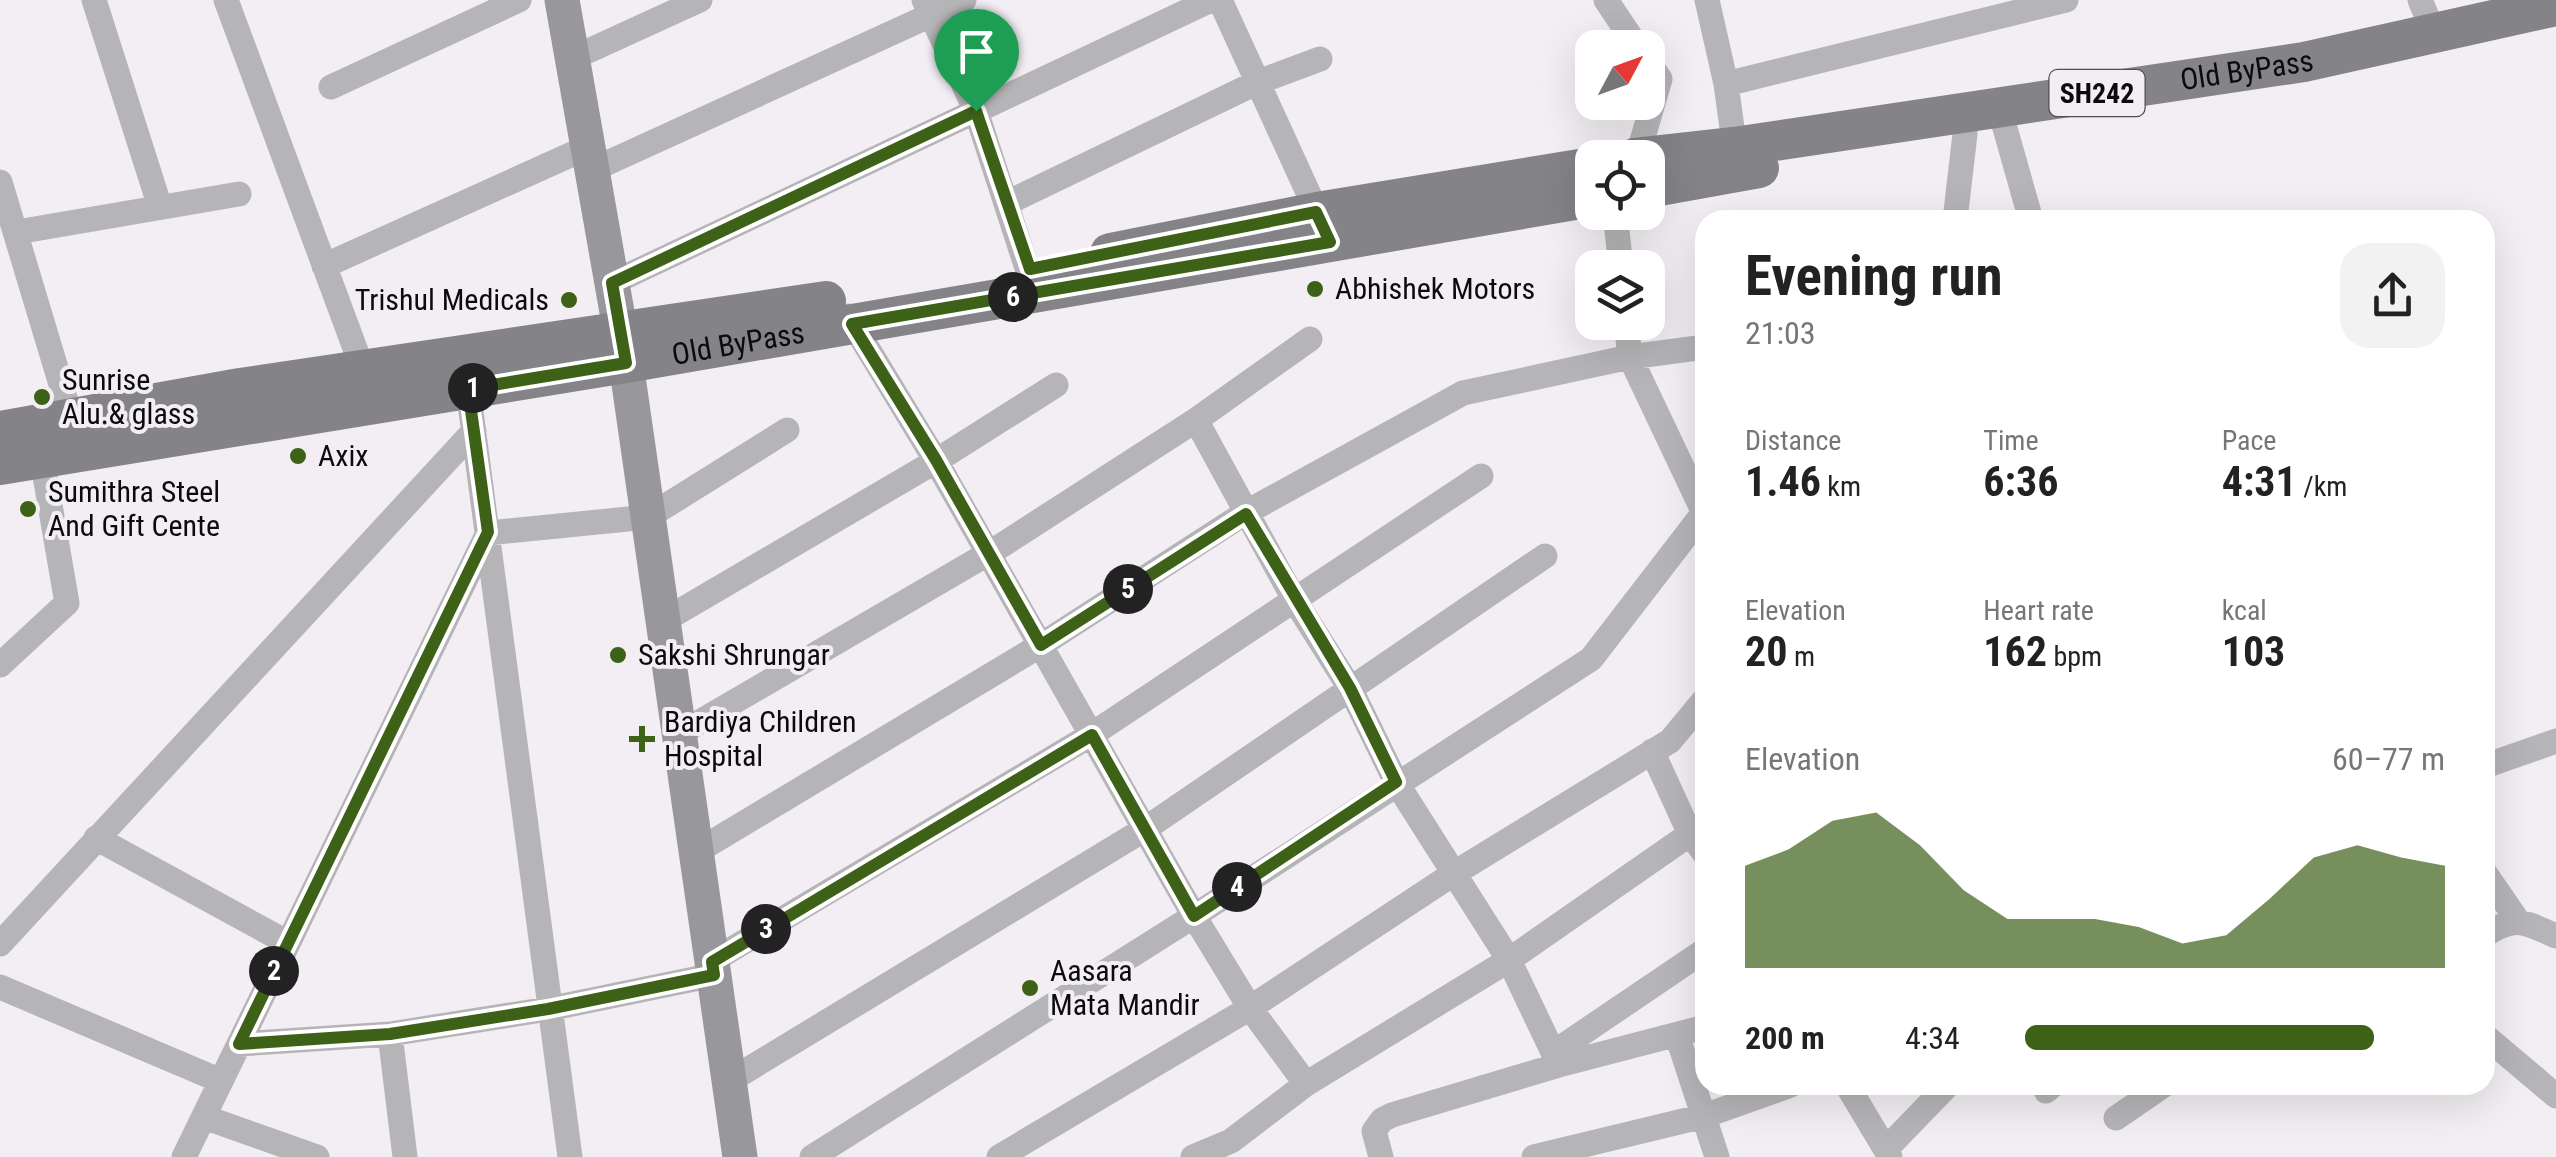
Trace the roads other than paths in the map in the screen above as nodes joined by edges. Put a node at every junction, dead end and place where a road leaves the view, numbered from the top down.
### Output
1 (94, 0) edge
2 (226, 0) edge
3 (520, 0) edge
4 (562, 0) edge
5 (700, 0) edge
6 (964, 0) edge
7 (1211, 0) edge
8 (1220, 0) edge
9 (1606, 0) edge
10 (1707, 0) edge
11 (2066, 0) edge
12 (2556, 6) edge
13 (928, 8) edge
14 (2427, 17) edge
15 (1626, 30) edge
16 (2556, 33) edge
17 (573, 58) junction
18 (1320, 59) dead end
19 (1258, 82) junction
20 (1726, 84) junction
21 (331, 87) dead end
22 (976, 111) junction
23 (1984, 120) junction
24 (1665, 158) edge
25 (590, 159) junction
26 (1736, 159) junction
27 (1575, 171) edge
28 (0, 182) edge
29 (1665, 182) edge
30 (238, 194) dead end
31 (1575, 199) edge
32 (1008, 204) junction
33 (160, 206) junction
34 (1958, 210) edge
35 (2025, 210) edge
36 (1324, 227) junction
37 (17, 232) junction
38 (324, 266) junction
39 (1032, 281) junction
40 (612, 283) junction
41 (846, 311) junction
42 (1310, 339) dead end
43 (1628, 340) edge
44 (1695, 347) edge
45 (624, 348) junction
46 (1630, 357) junction
47 (363, 370) junction
48 (1056, 385) dead end
49 (468, 389) junction
50 (1196, 420) junction
51 (787, 430) dead end
52 (474, 431) junction
53 (46, 437) edge
54 (936, 460) junction
55 (0, 465) edge
56 (1481, 476) dead end
57 (1695, 494) edge
58 (1246, 514) junction
59 (648, 517) junction
60 (1695, 525) edge
61 (488, 532) junction
62 (988, 553) junction
63 (1545, 556) dead end
64 (1296, 601) junction
65 (663, 622) junction
66 (1041, 645) junction
67 (0, 665) edge
68 (1350, 688) junction
69 (1695, 712) edge
70 (679, 734) junction
71 (1092, 735) junction
72 (2556, 741) edge
73 (1652, 752) junction
74 (2495, 762) edge
75 (1396, 782) junction
76 (1145, 829) junction
77 (96, 838) junction
78 (1695, 840) edge
79 (1695, 845) edge
80 (696, 852) junction
81 (1453, 874) junction
82 (2495, 888) edge
83 (1194, 916) junction
84 (2518, 921) junction
85 (2495, 929) edge
86 (2556, 936) edge
87 (288, 943) junction
88 (0, 944) edge
89 (1695, 957) edge
90 (1509, 960) junction
91 (713, 968) junction
92 (0, 987) edge
93 (1250, 1008) junction
94 (548, 1009) junction
95 (1695, 1030) edge
96 (390, 1034) junction
97 (1677, 1035) junction
98 (239, 1044) junction
99 (2495, 1044) edge
100 (1556, 1059) junction
101 (221, 1081) junction
102 (729, 1081) junction
103 (1306, 1084) junction
104 (1695, 1089) edge
105 (1697, 1095) edge
106 (1763, 1095) edge
107 (1860, 1095) edge
108 (1939, 1095) edge
109 (2149, 1095) edge
110 (2556, 1096) edge
111 (1704, 1116) junction
112 (204, 1117) junction
113 (2116, 1118) dead end
114 (1889, 1153) edge
115 (184, 1157) edge
116 (317, 1157) edge
117 (405, 1157) edge
118 (570, 1157) edge
119 (740, 1157) edge
120 (812, 1157) edge
121 (999, 1157) edge
122 (1192, 1157) edge
123 (1381, 1157) edge
124 (1534, 1157) edge
125 (1717, 1157) edge

1 - 33 street
2 - 38 street
3 - 21 street
4 - 17 main road
5 - 17 street
6 - 13 street
7 - 22 street
8 - 19 street
9 - 15 street
10 - 20 street
11 - 20 street
12 - 14 main road, Old ByPass / SH242
13 - 22 street
13 - 25 street
14 - 23 main road, Old ByPass / SH242
16 - 23 main road, Old ByPass / SH242
17 - 25 main road
18 - 19 street
19 - 32 street
19 - 36 street
20 - 26 street
22 - 32 street
22 - 40 street
23 - 26 main road, Old ByPass / SH242
23 - 34 street
23 - 35 street
24 - 26 main road, Old ByPass / SH242
25 - 38 street
25 - 40 main road
26 - 29 main road, Old ByPass / SH242
27 - 36 main road, Old ByPass
28 - 37 street
30 - 33 street
31 - 36 main road, Old ByPass
32 - 39 street
33 - 37 street
36 - 39 main road, Old ByPass
37 - 53 street
38 - 47 street
39 - 41 main road, Old ByPass
40 - 45 main road
41 - 45 main road, Old ByPass
41 - 54 street
42 - 50 street
43 - 46 street
44 - 46 street
45 - 47 main road, Old ByPass
45 - 49 main road, Old ByPass
45 - 59 main road
46 - 57 street
46 - 58 street
47 - 53 main road, Old ByPass
48 - 54 street
49 - 52 street
49 - 53 main road, Old ByPass
50 - 58 street
50 - 62 street
51 - 59 street
52 - 61 street
52 - 77 street
53 - 55 main road, Old ByPass
53 - 67 street
54 - 62 street
54 - 65 street
56 - 64 street
58 - 64 street
58 - 66 street
59 - 61 street
59 - 65 main road
60 - 75 street
61 - 87 street
61 - 94 street
62 - 66 street
62 - 70 street
63 - 68 street
64 - 68 street
64 - 71 street
65 - 70 main road
66 - 71 street
66 - 80 street
68 - 75 street
68 - 76 street
69 - 73 street
70 - 80 main road
71 - 76 street
71 - 91 street
72 - 74 street
73 - 78 street
73 - 81 street
75 - 81 street
75 - 83 street
76 - 83 street
76 - 102 street
77 - 87 street
77 - 88 street
79 - 90 street
80 - 91 main road
81 - 90 street
81 - 93 street
82 - 84 street
83 - 93 street
83 - 120 street
84 - 85 street
84 - 86 street
87 - 98 street
89 - 100 street
90 - 100 street
90 - 103 street
91 - 94 street
91 - 102 main road
92 - 101 street
93 - 103 street
93 - 121 street
94 - 96 street
94 - 118 street
95 - 97 street
96 - 98 street
96 - 117 street
97 - 100 street
97 - 104 street
98 - 101 street
99 - 110 street
100 - 123 street
101 - 112 street
102 - 119 main road
103 - 122 street
105 - 111 street
106 - 111 street
107 - 114 street
108 - 114 street
109 - 113 street
111 - 124 street
111 - 125 street
112 - 115 street
112 - 116 street

